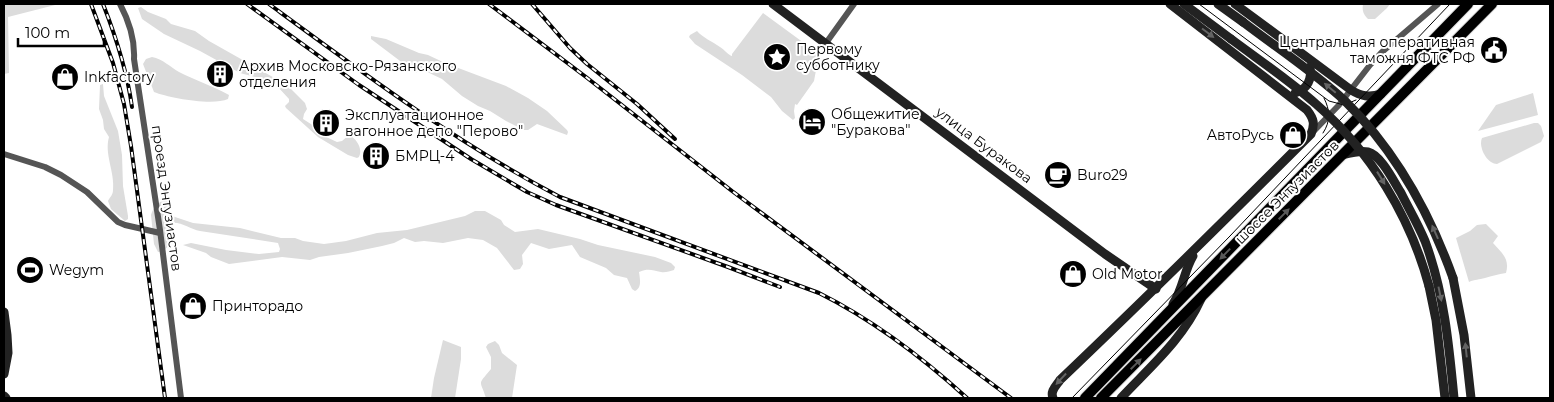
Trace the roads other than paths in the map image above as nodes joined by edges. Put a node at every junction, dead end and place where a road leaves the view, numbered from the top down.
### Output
1 (120, 4) edge
2 (773, 4) edge
3 (854, 4) edge
4 (1170, 4) edge
5 (1184, 4) edge
6 (1218, 4) edge
7 (1235, 4) edge
8 (1438, 4) edge
9 (1468, 4) edge
10 (1492, 5) edge
11 (826, 43) junction
12 (1307, 58) junction
13 (1283, 90) junction
14 (1351, 90) junction
15 (1381, 94) junction
16 (1311, 134) junction
17 (4, 154) edge
18 (1342, 156) junction
19 (160, 232) junction
20 (1200, 245) junction
21 (1156, 289) junction
22 (1201, 299) junction
23 (4, 312) edge
24 (1165, 316) junction
25 (1449, 344) junction
26 (4, 374) edge
27 (1088, 395) edge
28 (181, 398) edge
29 (1053, 398) edge
30 (1101, 398) edge
31 (1121, 398) edge
32 (1446, 398) edge
33 (1454, 398) edge
34 (1470, 398) edge

1 - 19 street, проезд Энтузиастов
2 - 11 main road, улица Буракова
3 - 11 street
4 -> 13 main road
5 -> 32 main road, bridge
34 -> 6 main road, bridge
7 - 12 main road
8 - 14 street
9 - 15 main road, шоссе Энтузиастов
10 - 18 main road, шоссе Энтузиастов
11 - 21 main road, улица Буракова
12 - 13 main road
12 - 14 main road
13 - 16 main road
14 - 15 main road
14 - 16 street
15 -> 24 main road, шоссе Энтузиастов
16 - 20 main road
17 - 19 street
22 -> 18 main road, шоссе Энтузиастов
18 -> 25 main road
19 - 28 street, проезд Энтузиастов
20 - 21 main road
20 - 24 main road
21 -> 29 main road
30 -> 22 main road, шоссе Энтузиастов
22 - 31 main road
23 - 26 main road
24 - 27 main road, шоссе Энтузиастов
25 - 32 main road
25 - 33 main road

